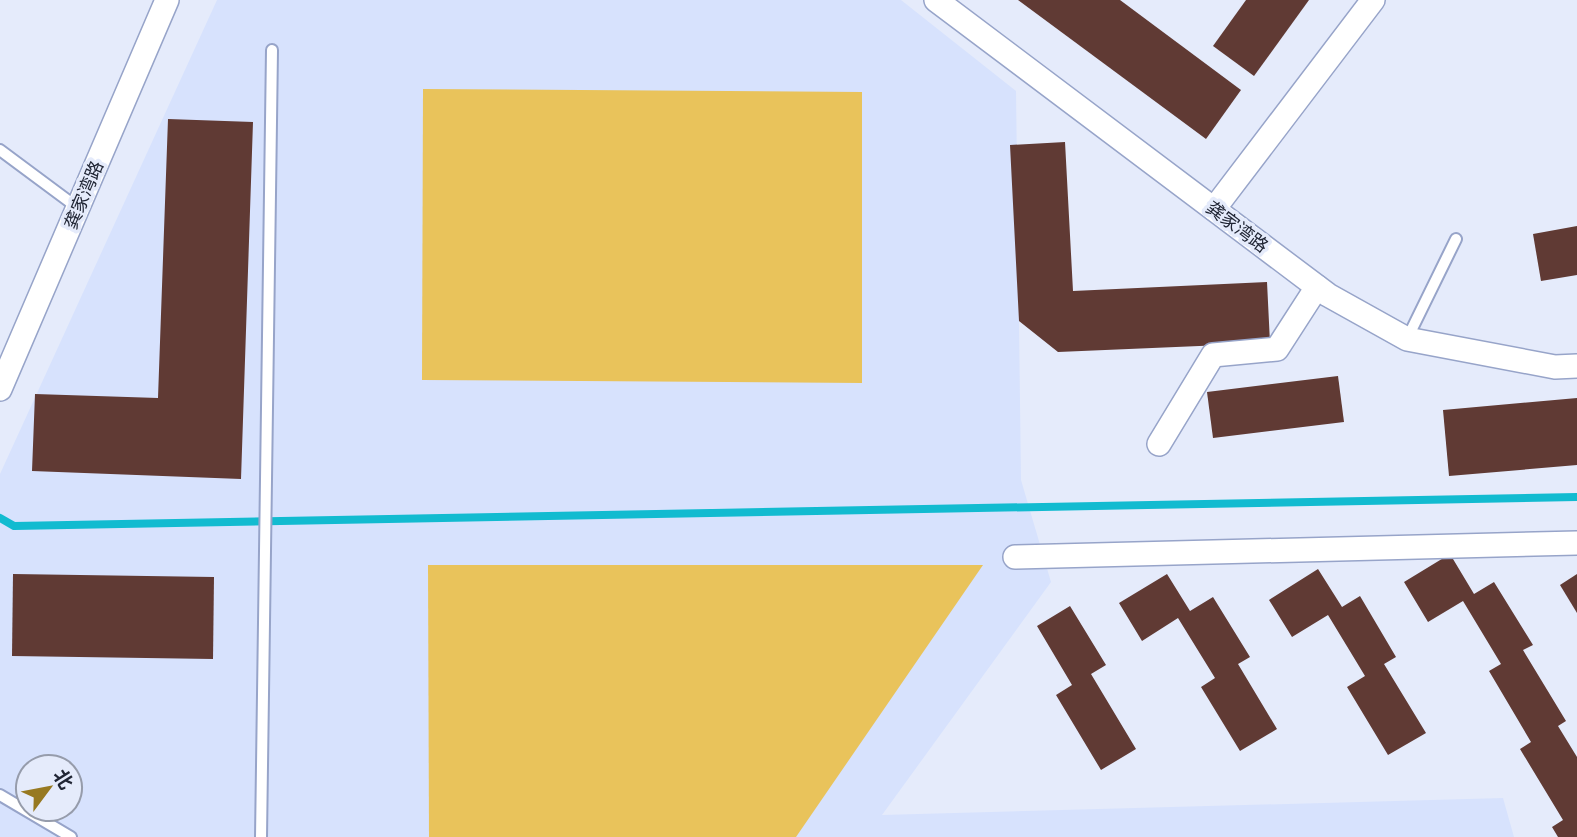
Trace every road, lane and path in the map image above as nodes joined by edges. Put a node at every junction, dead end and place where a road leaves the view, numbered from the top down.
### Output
1 (936, 0) edge
2 (1373, 0) edge
3 (161, 7) edge
4 (272, 50) dead end
5 (0, 150) edge
6 (78, 208) junction
7 (1214, 209) junction
8 (1456, 239) dead end
9 (1317, 287) junction
10 (1406, 339) junction
11 (1577, 366) edge
12 (0, 389) edge
13 (1160, 444) dead end
14 (1577, 544) edge
15 (1015, 557) dead end
16 (0, 795) edge
17 (71, 837) edge
18 (261, 837) edge

1 - 7 street, 龚家湾路
2 - 7 street
3 - 6 street, 龚家湾路
4 - 18 lane
5 - 6 lane
6 - 12 street, 龚家湾路
7 - 9 street, 龚家湾路
8 - 10 lane
9 - 10 street, 龚家湾路
9 - 13 street
10 - 11 street, 龚家湾路
14 - 15 street
16 - 17 lane

